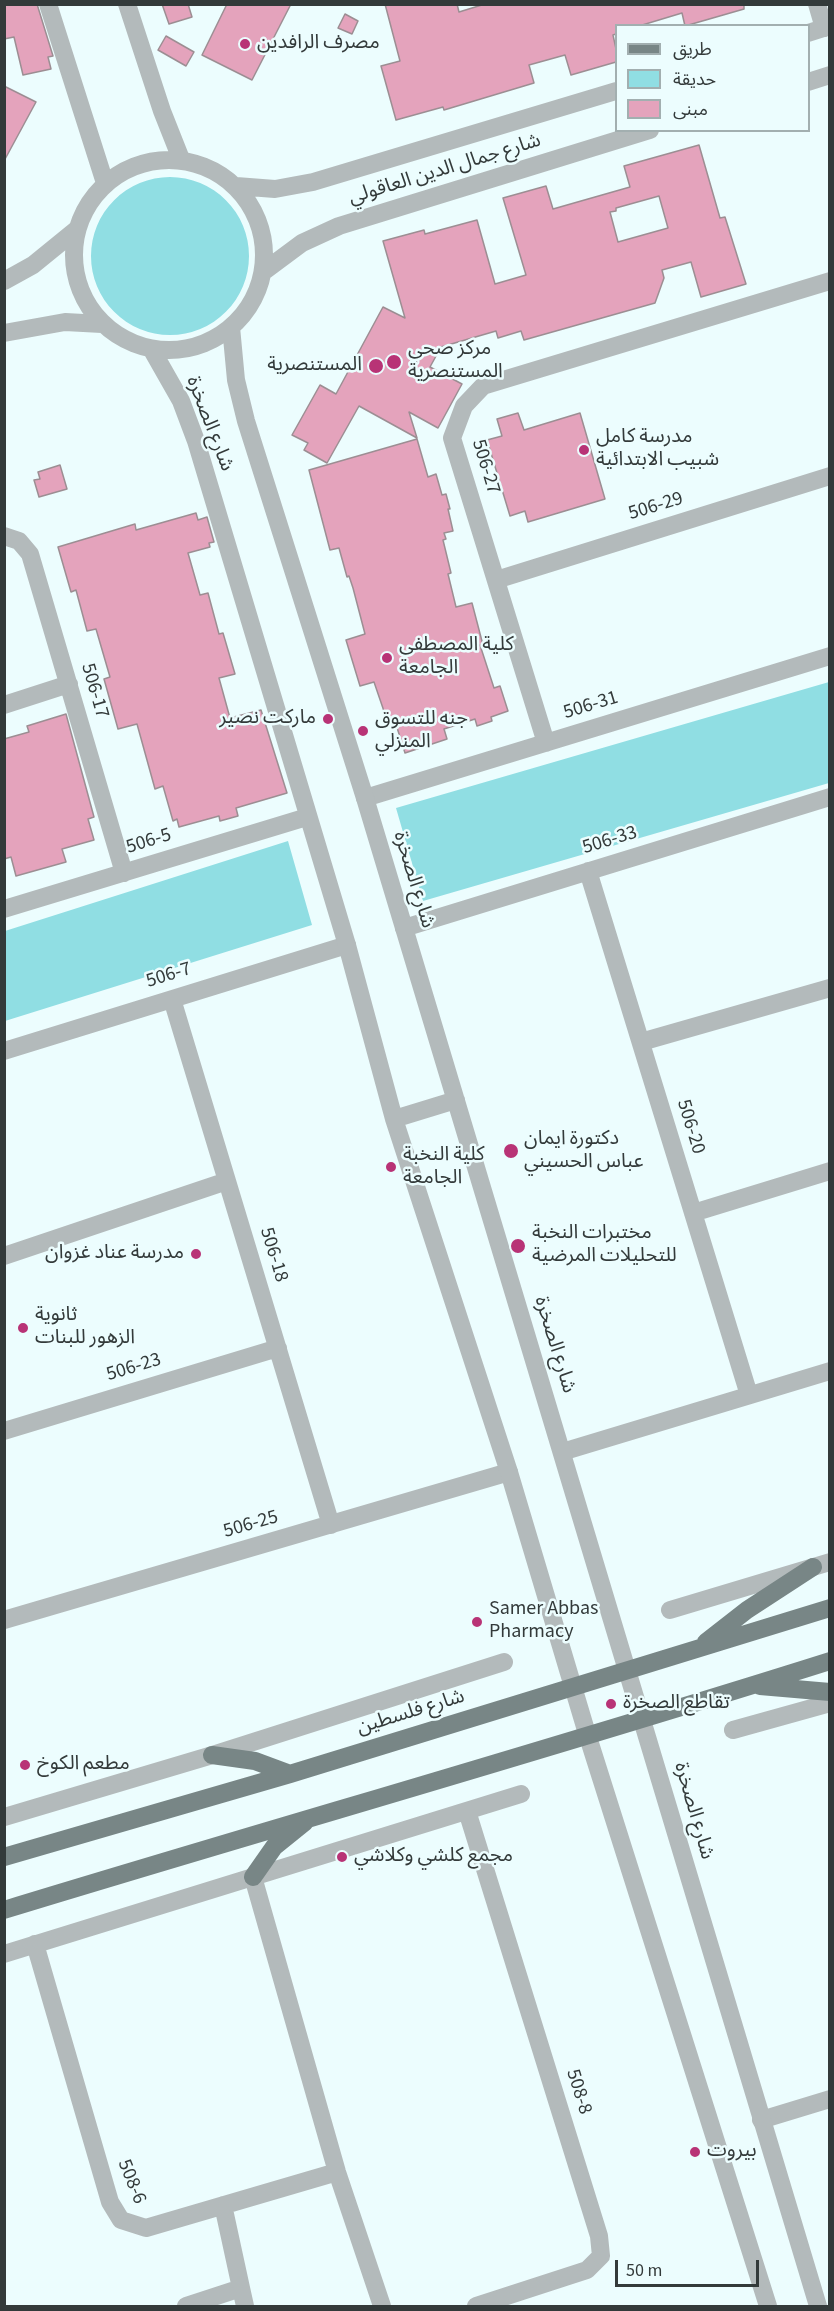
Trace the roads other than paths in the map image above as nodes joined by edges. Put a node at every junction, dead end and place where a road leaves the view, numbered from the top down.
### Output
1 (48, 4) edge
2 (127, 4) edge
3 (817, 4) edge
4 (821, 29) edge
5 (830, 75) edge
6 (810, 81) edge
7 (615, 91) edge
8 (644, 132) edge
9 (182, 159) junction
10 (105, 183) junction
11 (236, 186) junction
12 (76, 230) junction
13 (263, 272) junction
14 (830, 280) edge
15 (4, 281) edge
16 (102, 324) junction
17 (231, 327) junction
18 (4, 333) edge
19 (152, 350) junction
20 (830, 476) edge
21 (4, 536) edge
22 (496, 580) junction
23 (830, 656) edge
24 (69, 684) junction
25 (4, 705) edge
26 (546, 743) junction
27 (830, 797) edge
28 (365, 798) junction
29 (307, 817) junction
30 (588, 871) junction
31 (124, 873) junction
32 (4, 909) edge
33 (404, 928) junction
34 (347, 945) junction
35 (830, 988) edge
36 (172, 999) junction
37 (641, 1042) junction
38 (4, 1051) edge
39 (456, 1100) junction
40 (394, 1119) junction
41 (830, 1171) edge
42 (227, 1181) junction
43 (693, 1213) junction
44 (4, 1256) edge
45 (278, 1348) junction
46 (830, 1371) edge
47 (749, 1395) junction
48 (4, 1431) edge
49 (562, 1452) junction
50 (509, 1472) junction
51 (331, 1525) junction
52 (821, 1564) edge
53 (830, 1608) edge
54 (670, 1610) dead end
55 (4, 1620) edge
56 (698, 1648) junction
57 (504, 1662) dead end
58 (830, 1662) edge
59 (627, 1671) junction
60 (755, 1685) junction
61 (575, 1687) junction
62 (830, 1692) edge
63 (830, 1703) edge
64 (642, 1719) junction
65 (733, 1730) dead end
66 (588, 1737) junction
67 (212, 1755) junction
68 (290, 1774) junction
69 (521, 1794) dead end
70 (467, 1811) junction
71 (312, 1816) junction
72 (4, 1817) edge
73 (4, 1857) edge
74 (253, 1877) junction
75 (4, 1910) edge
76 (34, 1944) junction
77 (4, 1954) edge
78 (830, 2099) edge
79 (761, 2120) junction
80 (337, 2172) junction
81 (223, 2205) junction
82 (241, 2288) junction
83 (496, 2303) edge
84 (186, 2307) edge
85 (245, 2307) edge
86 (382, 2307) edge
87 (476, 2307) edge
88 (768, 2307) edge
89 (818, 2307) edge

1 - 10 street
2 - 9 street
3 - 4 street
5 - 6 street
7 - 11 street, شارع جمال الدين العاقولي
8 - 13 street, شارع جمال الدين العاقولي
9 - 10 street
9 - 11 street
10 - 12 street
11 - 13 street
12 - 15 street
12 - 16 street
13 - 17 street
14 - 22 street, 506-27
16 - 18 street
16 - 19 street
17 - 19 street
17 - 28 street, شارع الصخرة
19 - 29 street, شارع الصخرة
20 - 22 street, 506-29
21 - 24 street, 506-17
22 - 26 street, 506-27
23 - 26 street, 506-31
24 - 25 street
24 - 31 street, 506-17
26 - 28 street, 506-31
27 - 30 street, 506-33
28 - 33 street, شارع الصخرة
29 - 31 street, 506-5
29 - 34 street, شارع الصخرة
30 - 33 street, 506-33
30 - 37 street, 506-20
31 - 32 street, 506-5
33 - 39 street, شارع الصخرة
34 - 36 street, 506-7
34 - 40 street, شارع الصخرة
35 - 37 street
36 - 38 street, 506-7
36 - 42 street, 506-18
37 - 43 street, 506-20
39 - 40 street
39 - 49 street, شارع الصخرة
40 - 50 street, شارع الصخرة
41 - 43 street
42 - 44 street
42 - 45 street, 506-18
43 - 47 street, 506-20
45 - 48 street, 506-23
45 - 51 street, 506-18
46 - 47 street
47 - 49 street
49 - 59 street, شارع الصخرة
50 - 51 street, 506-25
50 - 61 street, شارع الصخرة
51 - 55 street, 506-25
52 - 54 street
52 - 56 main road
53 - 56 main road, شارع فلسطين
56 - 59 main road, شارع فلسطين
57 - 67 street
58 - 60 main road
59 - 61 main road, شارع فلسطين
59 - 64 street, شارع الصخرة
60 - 62 main road
60 - 64 main road
61 - 66 street, شارع الصخرة
61 - 68 main road, شارع فلسطين
63 - 65 street
64 - 66 main road
64 - 79 street, شارع الصخرة
66 - 71 main road
66 - 88 street, شارع الصخرة
67 - 68 main road
67 - 72 street
68 - 73 main road, شارع فلسطين
69 - 70 street
70 - 74 street
70 - 83 street, 508-8
71 - 74 main road
71 - 75 main road
74 - 76 street
74 - 80 street
76 - 77 street
76 - 81 street, 508-6
78 - 79 street
79 - 89 street, شارع الصخرة
80 - 81 street, 508-6
80 - 86 street
81 - 82 street
82 - 84 street
82 - 85 street
83 - 87 street, 508-8

